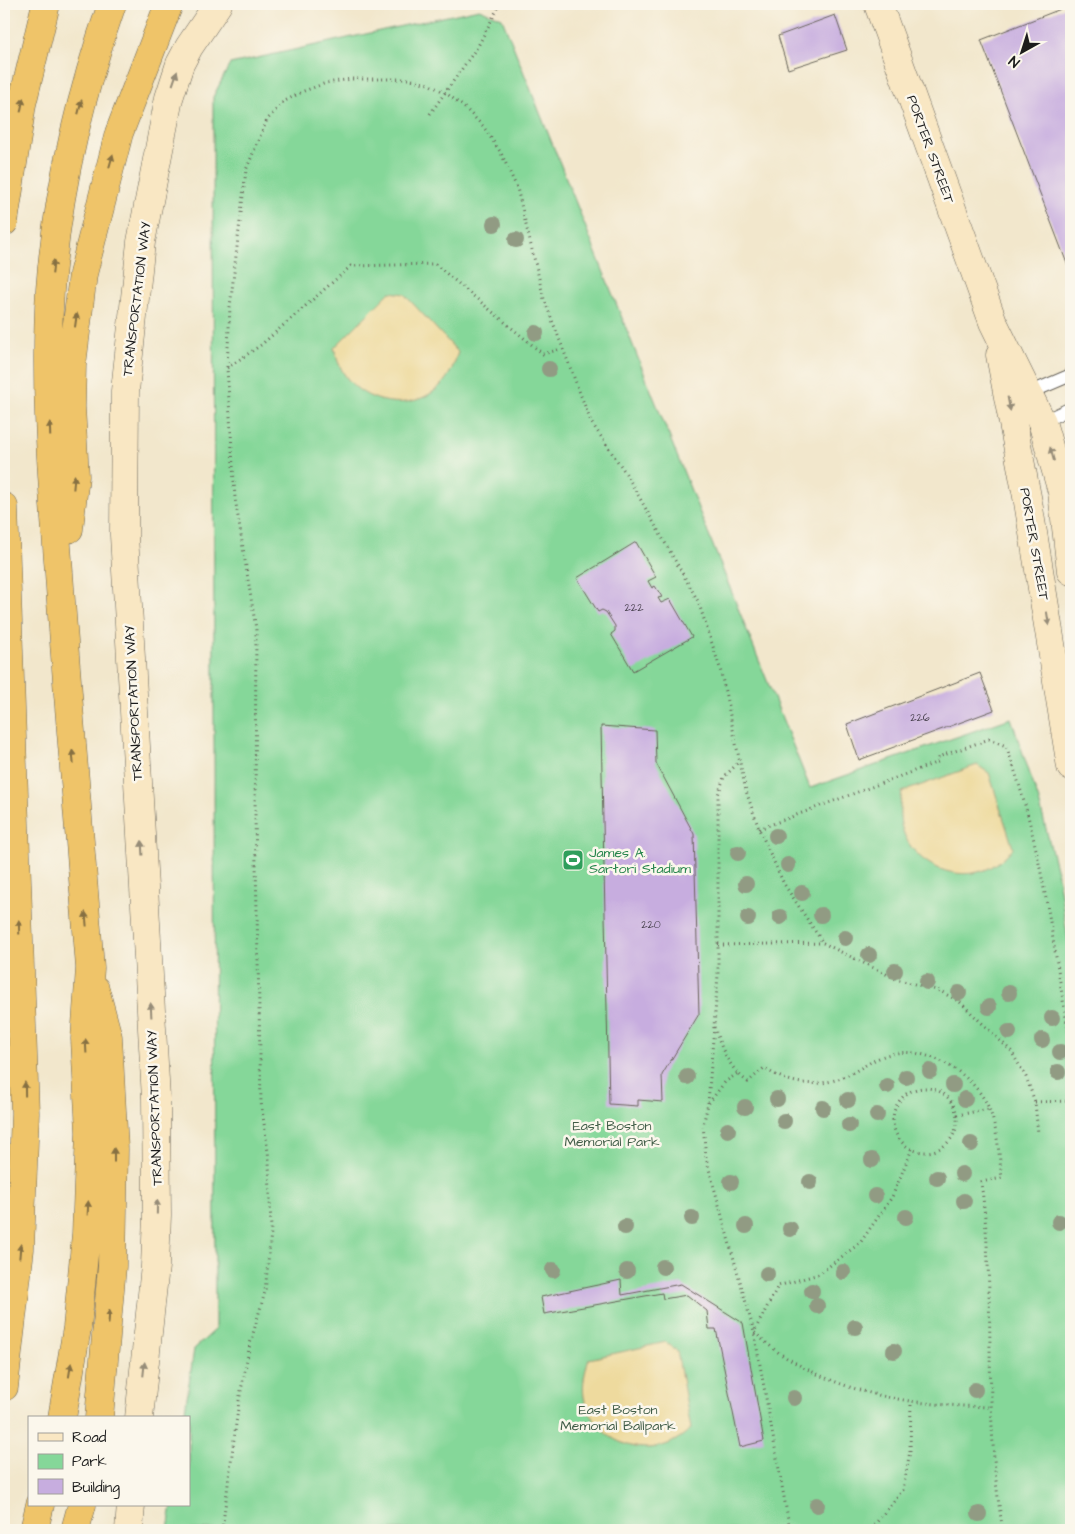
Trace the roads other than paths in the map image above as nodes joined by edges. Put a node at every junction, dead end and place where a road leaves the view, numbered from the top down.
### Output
1 (46, 4) edge
2 (112, 4) edge
3 (169, 4) edge
4 (218, 4) edge
5 (878, 4) edge
6 (4, 222) edge
7 (993, 322) junction
8 (1071, 375) edge
9 (1029, 393) junction
10 (1071, 408) edge
11 (1042, 422) junction
12 (4, 507) edge
13 (1071, 571) edge
14 (61, 600) junction
15 (1071, 767) edge
16 (90, 968) junction
17 (4, 1387) edge
18 (62, 1416) edge
19 (99, 1416) edge
20 (139, 1416) edge
21 (40, 1506) edge
22 (82, 1506) edge
23 (131, 1506) edge
24 (34, 1530) edge
25 (75, 1530) edge
26 (129, 1530) edge

6 -> 1 highway
14 -> 2 highway
14 -> 3 highway
20 -> 4 main road, TRANSPORTATION WAY
5 - 7 main road, PORTER STREET
7 - 9 main road, PORTER STREET
7 -> 15 main road, PORTER STREET
8 - 9 lane
9 - 11 main road, PORTER STREET
10 - 11 lane
13 -> 11 main road, PORTER STREET
17 -> 12 highway
16 -> 14 highway
18 -> 16 highway
19 -> 16 highway
21 - 24 highway
22 - 25 highway
23 - 26 main road

